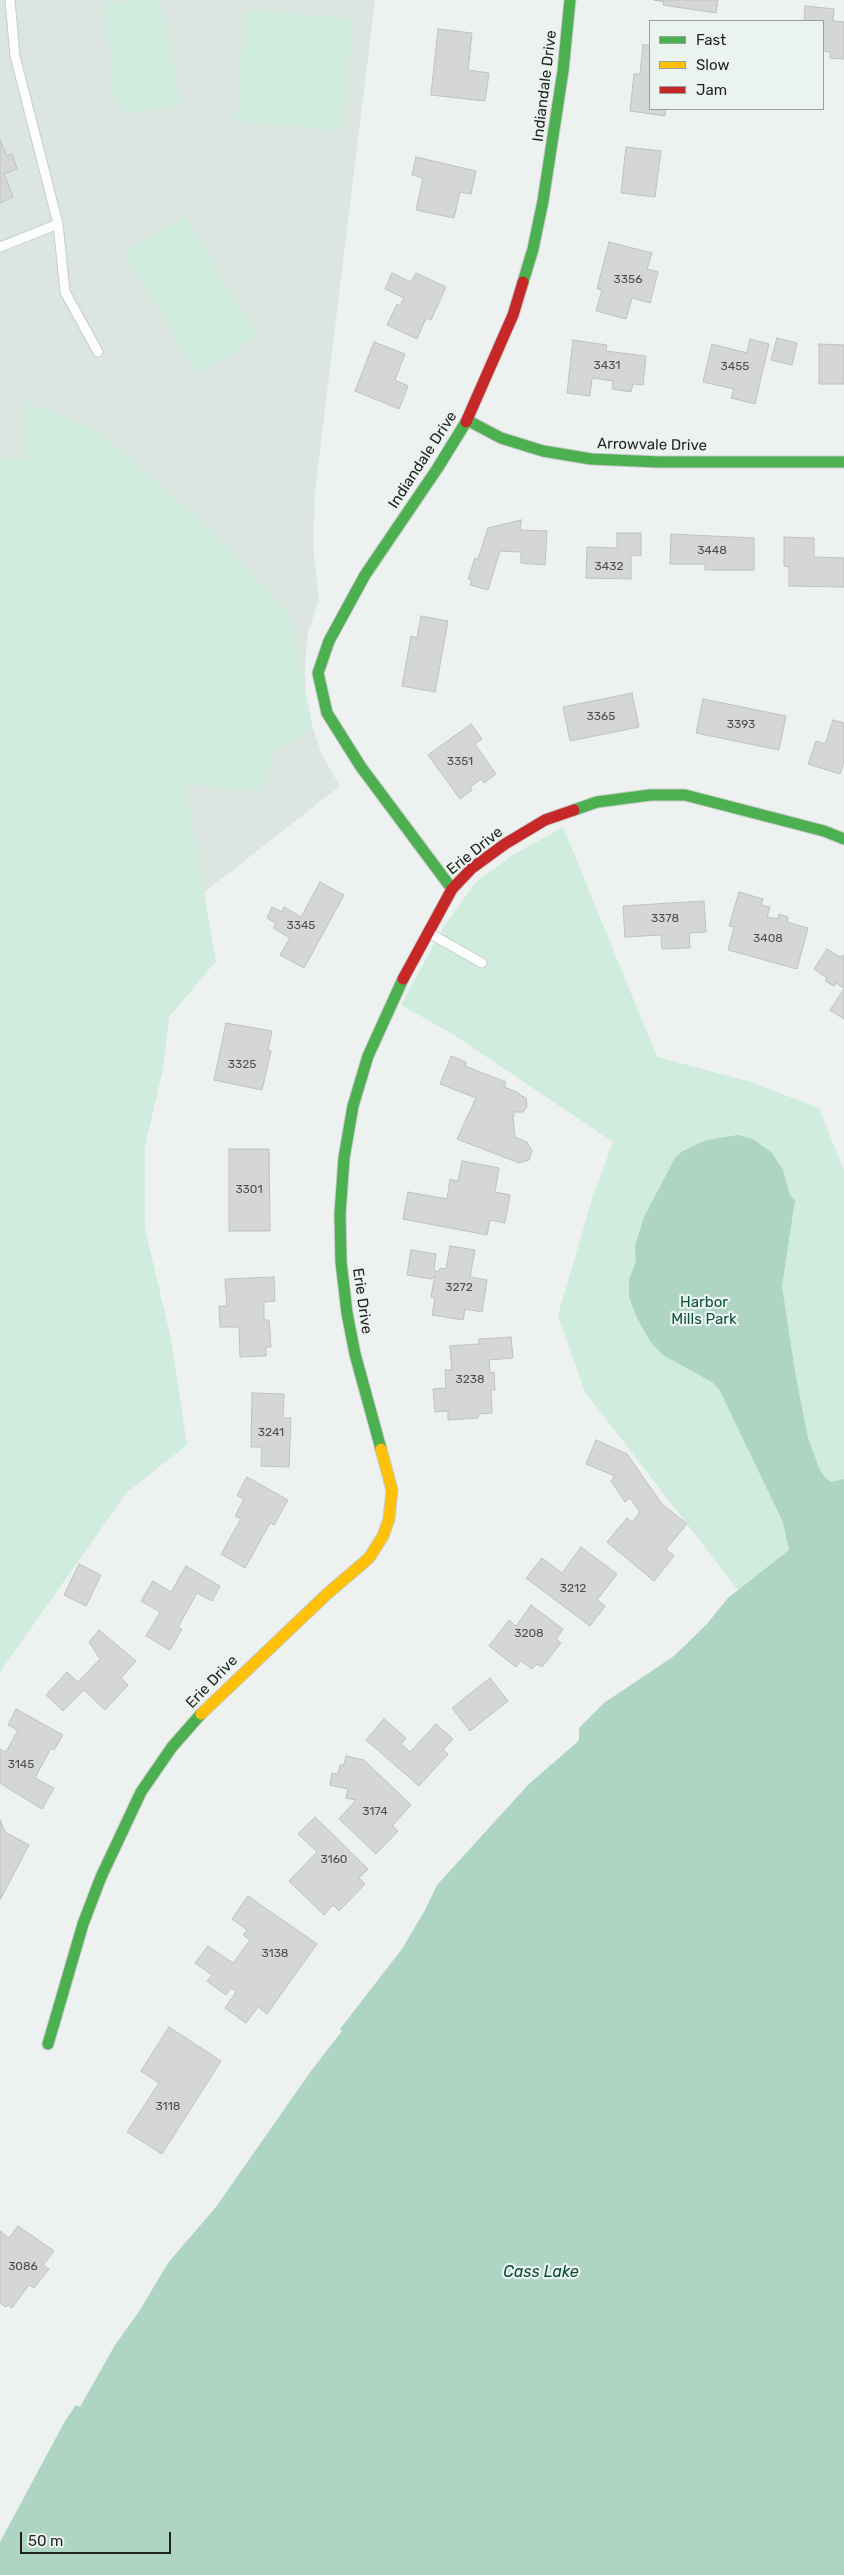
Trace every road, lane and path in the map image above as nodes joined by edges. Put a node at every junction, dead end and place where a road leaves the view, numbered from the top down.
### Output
1 (10, 0) edge
2 (570, 0) edge
3 (58, 224) junction
4 (0, 247) edge
5 (98, 352) dead end
6 (467, 420) junction
7 (844, 462) edge
8 (844, 840) edge
9 (452, 889) junction
10 (427, 932) junction
11 (482, 963) dead end
12 (48, 2044) dead end

1 - 3 lane
2 - 6 street, Indiandale Drive
3 - 4 lane
3 - 5 lane
6 - 7 street, Arrowvale Drive
6 - 9 street, Indiandale Drive
8 - 9 street, Erie Drive
9 - 10 street, Erie Drive
10 - 11 lane
10 - 12 street, Erie Drive

